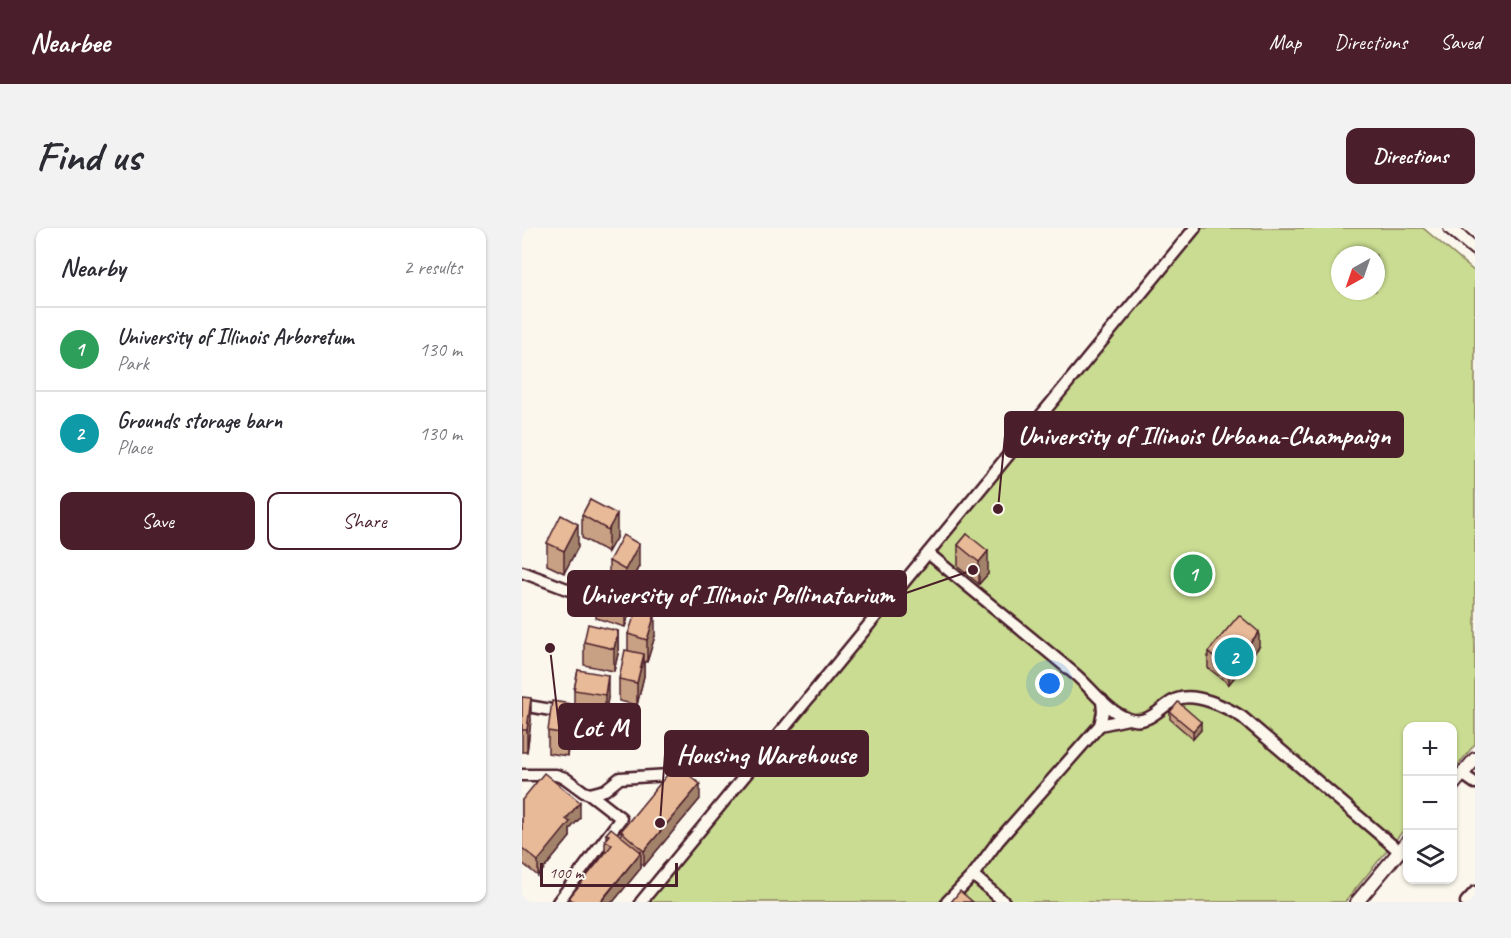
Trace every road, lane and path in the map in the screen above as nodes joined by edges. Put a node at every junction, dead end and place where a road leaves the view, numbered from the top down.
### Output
1 (1195, 228) edge
2 (1450, 228) edge
3 (1475, 249) edge
4 (928, 553) junction
5 (524, 573) edge
6 (522, 585) edge
7 (580, 594) dead end
8 (1102, 700) junction
9 (522, 705) edge
10 (550, 710) edge
11 (1129, 719) junction
12 (1100, 725) junction
13 (1475, 759) edge
14 (678, 768) edge
15 (1462, 774) junction
16 (522, 775) edge
17 (1457, 780) edge
18 (1475, 783) edge
19 (590, 794) junction
20 (1403, 846) edge
21 (973, 875) junction
22 (1475, 891) edge
23 (558, 902) edge
24 (641, 902) edge
25 (947, 902) edge
26 (1004, 902) edge
27 (1357, 902) edge
28 (1466, 902) edge

1 - 4 street
2 - 3 main road
4 - 8 street
4 - 24 street
5 - 6 street
5 - 7 street
8 - 11 street
8 - 12 street
9 - 10 street
11 - 12 street
11 - 20 street
12 - 21 street
13 - 15 main road
14 - 19 street
15 - 17 main road
15 - 18 street
16 - 19 street
19 - 23 street
20 - 27 main road
21 - 25 street
21 - 26 street
22 - 28 street

